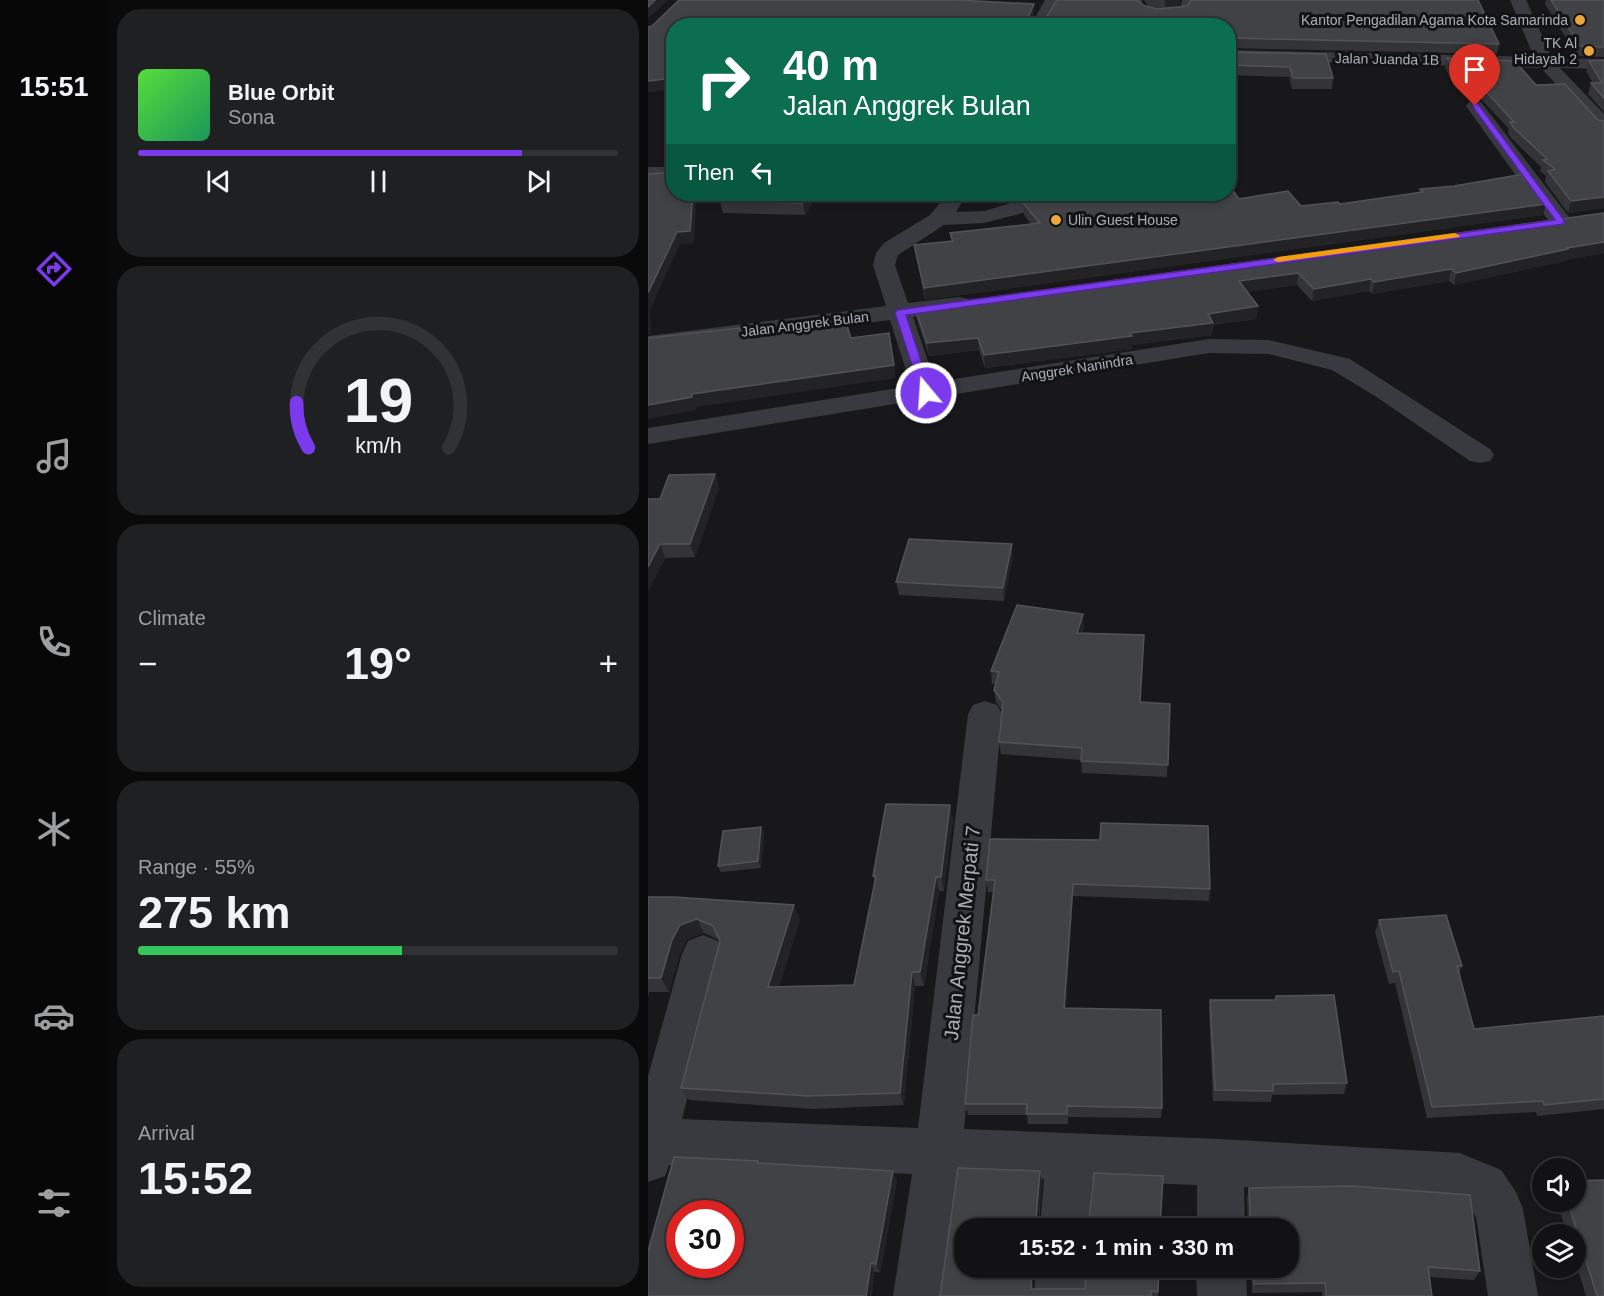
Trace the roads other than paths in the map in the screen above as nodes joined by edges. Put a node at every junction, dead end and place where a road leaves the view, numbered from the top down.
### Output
1 (1053, 0) edge
2 (1138, 0) edge
3 (1186, 0) edge
4 (1518, 0) edge
5 (1043, 18) edge
6 (1236, 55) edge
7 (1545, 62) junction
8 (1604, 64) edge
9 (1475, 106) dead end
10 (1604, 125) edge
11 (648, 173) edge
12 (666, 173) edge
13 (953, 201) edge
14 (1040, 201) edge
15 (940, 219) junction
16 (1560, 222) edge
17 (981, 301) edge
18 (900, 313) junction
19 (648, 343) edge
20 (926, 393) junction
21 (648, 436) edge
22 (1480, 455) dead end
23 (985, 714) dead end
24 (703, 954) dead end
25 (650, 1147) edge
26 (939, 1151) junction
27 (1070, 1156) junction
28 (1220, 1162) junction
29 (1065, 1218) edge
30 (1221, 1218) edge
31 (1061, 1278) edge
32 (1221, 1278) edge
33 (918, 1296) edge
34 (1059, 1296) edge
35 (1222, 1296) edge
36 (1513, 1296) edge

1 - 5 street
2 - 3 lane
4 - 7 street
6 - 7 street, Jalan Juanda 1B
7 - 8 street, Jalan Juanda 1B
7 - 10 street
9 - 16 street
11 - 12 street
13 - 15 street
14 - 15 street
15 - 18 street
17 - 18 street, Jalan Anggrek Bulan
18 - 19 street, Jalan Anggrek Bulan
18 - 20 street
20 - 21 street, Anggrek Nanindra
20 - 22 street, Anggrek Nanindra
23 - 26 street, Jalan Anggrek Merpati 7
24 - 25 street
25 - 26 street
26 - 27 street
26 - 33 street, Jalan Anggrek Merpati 7
27 - 28 street
27 - 29 street
28 - 30 street
28 - 36 street
31 - 34 street
32 - 35 street

